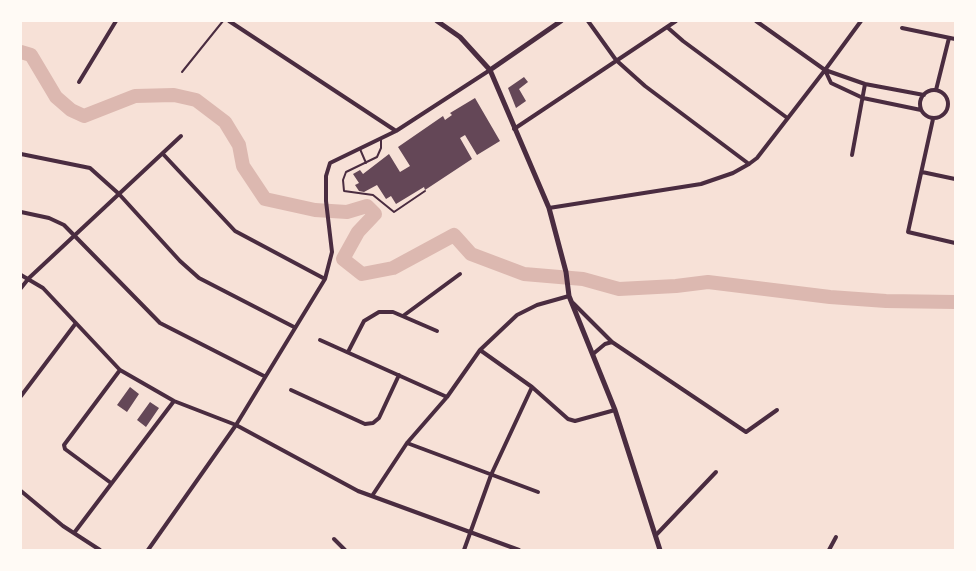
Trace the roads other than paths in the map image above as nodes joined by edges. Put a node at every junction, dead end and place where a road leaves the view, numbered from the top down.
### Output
1 (116, 21) edge
2 (223, 21) edge
3 (229, 21) edge
4 (437, 21) edge
5 (561, 21) edge
6 (588, 21) edge
7 (676, 21) edge
8 (756, 21) edge
9 (860, 21) edge
10 (667, 27) junction
11 (902, 28) dead end
12 (949, 38) junction
13 (955, 39) edge
14 (616, 60) junction
15 (490, 70) junction
16 (825, 70) junction
17 (182, 72) dead end
18 (79, 82) dead end
19 (866, 84) junction
20 (936, 90) junction
21 (924, 95) junction
22 (863, 98) junction
23 (948, 108) junction
24 (921, 110) junction
25 (955, 110) edge
26 (786, 118) junction
27 (933, 119) junction
28 (514, 129) junction
29 (396, 130) junction
30 (181, 136) dead end
31 (381, 138) junction
32 (360, 148) junction
33 (21, 154) edge
34 (163, 154) junction
35 (852, 155) dead end
36 (366, 163) junction
37 (749, 164) junction
38 (922, 172) junction
39 (955, 179) edge
40 (425, 191) dead end
41 (118, 194) junction
42 (549, 208) junction
43 (21, 212) edge
44 (76, 235) junction
45 (955, 243) edge
46 (460, 274) dead end
47 (21, 275) edge
48 (29, 278) junction
49 (326, 279) junction
50 (21, 288) edge
51 (570, 296) junction
52 (403, 316) junction
53 (76, 322) junction
54 (294, 327) junction
55 (437, 331) dead end
56 (320, 340) dead end
57 (612, 342) junction
58 (480, 350) junction
59 (348, 352) junction
60 (593, 354) junction
61 (120, 370) junction
62 (399, 375) junction
63 (264, 376) junction
64 (532, 387) junction
65 (291, 390) dead end
66 (21, 396) edge
67 (447, 397) junction
68 (174, 401) junction
69 (615, 410) junction
70 (777, 410) dead end
71 (236, 425) junction
72 (406, 443) junction
73 (716, 472) dead end
74 (491, 475) junction
75 (111, 483) junction
76 (21, 491) edge
77 (538, 492) dead end
78 (372, 496) junction
79 (471, 531) junction
80 (74, 533) junction
81 (656, 535) junction
82 (836, 537) dead end
83 (334, 539) dead end
84 (100, 550) edge
85 (148, 550) edge
86 (345, 550) edge
87 (464, 550) edge
88 (519, 550) edge
89 (660, 550) edge
90 (829, 550) edge

1 - 18 street
2 - 17 lane
3 - 29 street
4 - 15 main road
5 - 15 main road
6 - 14 street
7 - 10 street
8 - 16 street
9 - 16 street
10 - 14 street
10 - 26 street
11 - 12 street
12 - 13 street
12 - 20 street
14 - 28 street
14 - 37 street
15 - 28 main road
15 - 29 street
16 - 19 street
16 - 22 street
16 - 26 street
19 - 21 street
19 - 22 street
20 - 21 street
20 - 23 street
21 - 24 street
22 - 24 street
22 - 35 street
23 - 25 street
23 - 27 street
24 - 27 street
26 - 37 street
27 - 38 street
28 - 42 main road
29 - 31 street
30 - 34 street
31 - 32 street
31 - 36 lane
32 - 36 lane
32 - 49 street
33 - 41 street
34 - 41 street
34 - 49 street
36 - 40 lane
37 - 42 street
38 - 39 street
38 - 45 street
41 - 44 street
41 - 54 street
42 - 51 main road
43 - 44 street
44 - 48 street
44 - 63 street
46 - 52 street
47 - 48 street
48 - 50 street
48 - 53 street
49 - 54 street
51 - 57 street
51 - 58 street
51 - 60 main road
52 - 55 street
52 - 59 street
53 - 61 street
53 - 66 street
54 - 63 street
56 - 59 street
57 - 60 street
57 - 70 street
58 - 64 street
58 - 67 street
59 - 62 street
60 - 69 main road
61 - 68 street
61 - 75 street
62 - 65 street
62 - 67 street
63 - 71 street
64 - 69 street
64 - 74 street
67 - 72 street
68 - 71 street
68 - 75 street
69 - 81 main road
71 - 78 street
71 - 85 street
72 - 74 street
72 - 78 street
73 - 81 street
74 - 77 street
74 - 79 street
75 - 80 street
76 - 80 street
78 - 79 street
79 - 87 street
79 - 88 street
80 - 84 street
81 - 89 main road
82 - 90 street
83 - 86 street

